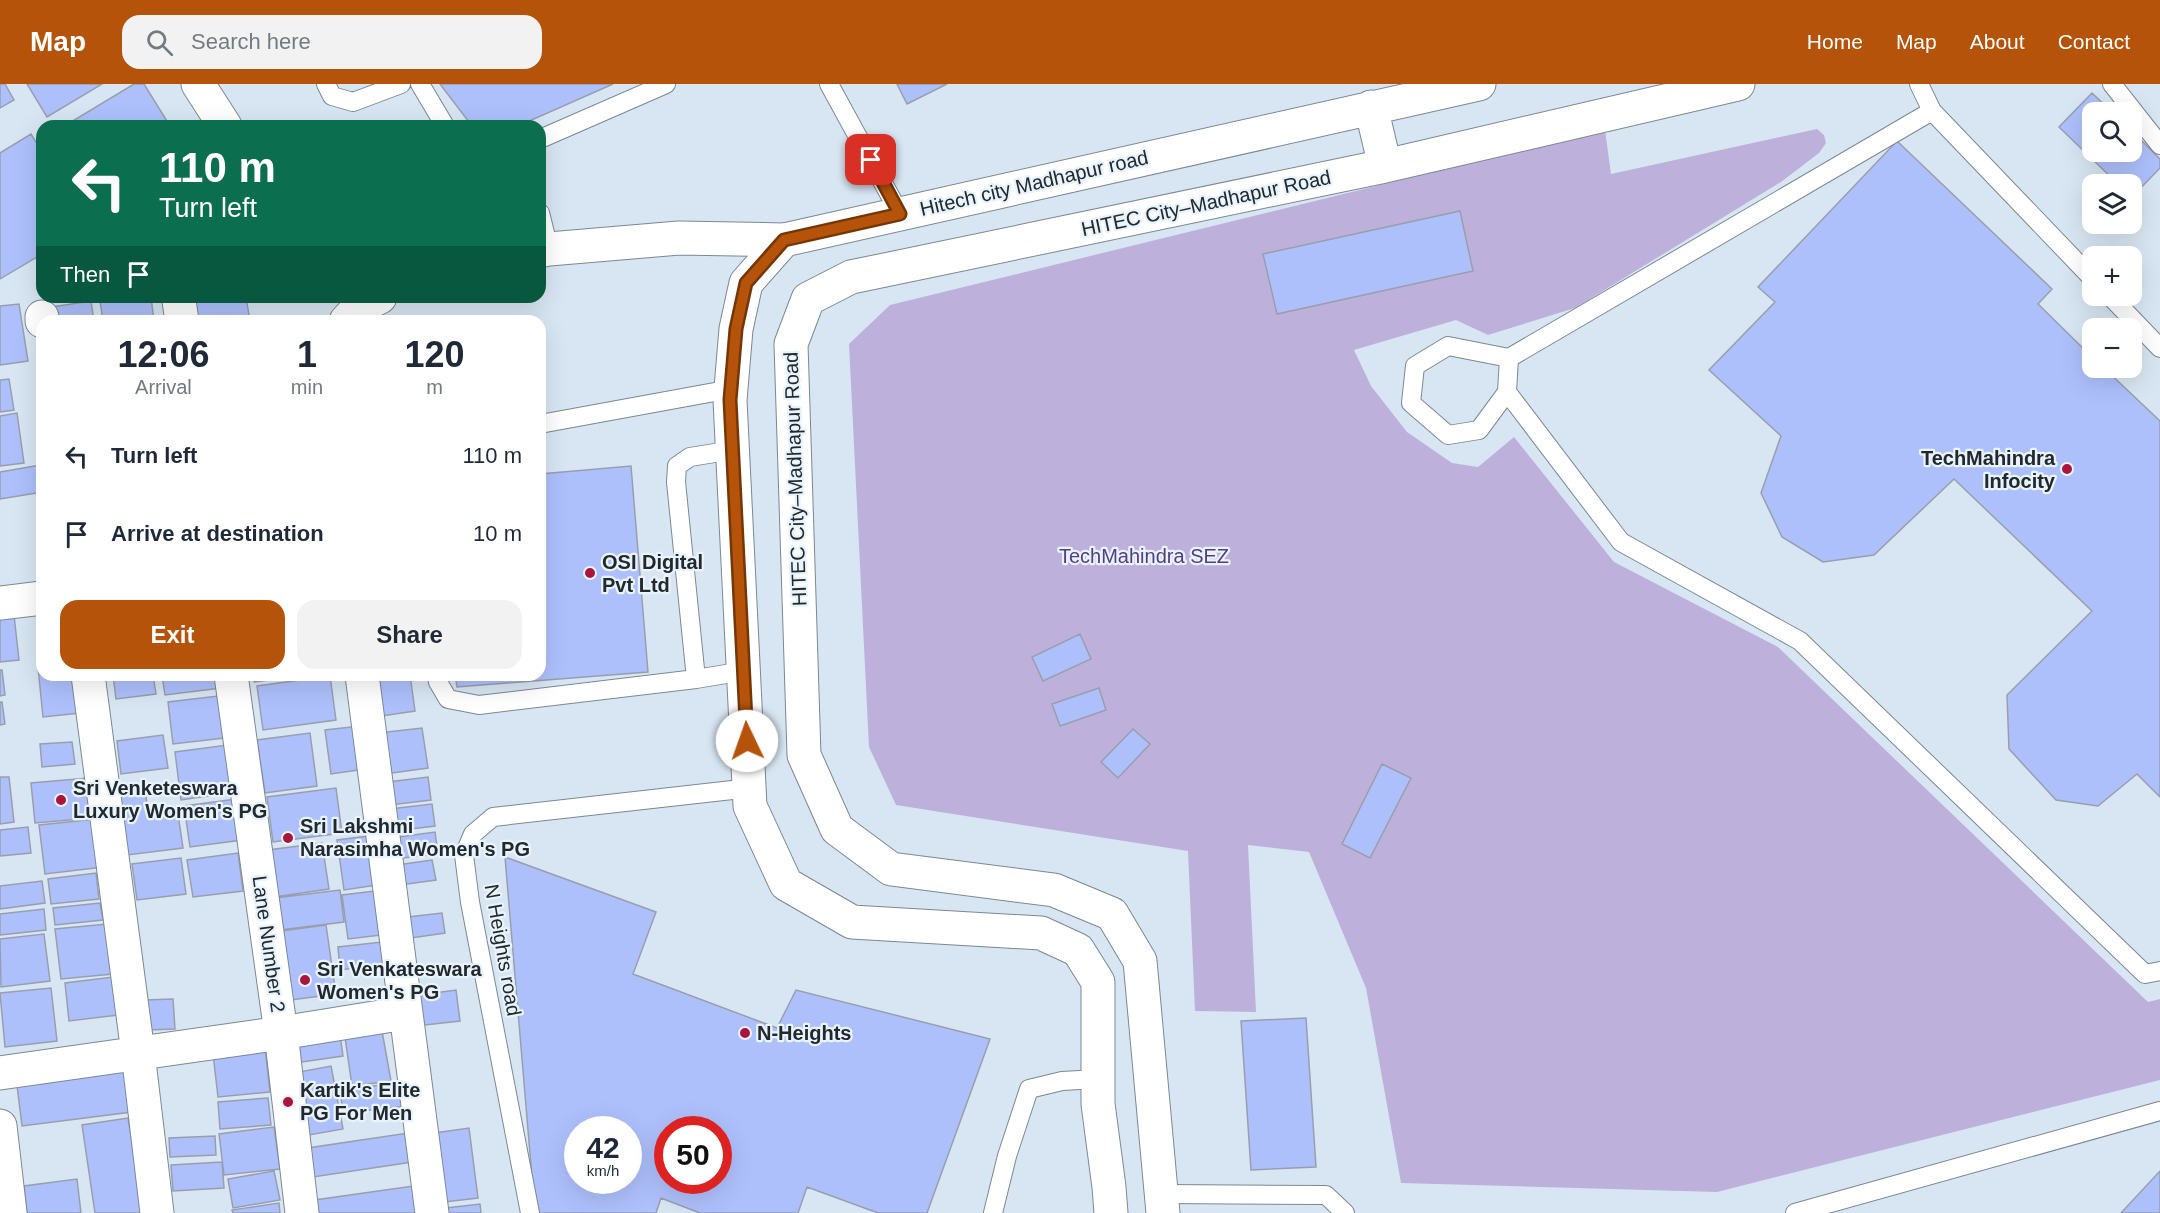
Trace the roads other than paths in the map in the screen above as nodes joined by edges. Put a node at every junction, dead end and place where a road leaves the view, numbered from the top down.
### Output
1 (198, 84) edge
2 (326, 84) edge
3 (401, 84) edge
4 (420, 84) edge
5 (666, 84) edge
6 (829, 84) edge
7 (1479, 84) edge
8 (1738, 84) edge
9 (1919, 84) edge
10 (2112, 84) edge
11 (1371, 107) junction
12 (1932, 111) junction
13 (221, 120) edge
14 (441, 120) edge
15 (546, 136) edge
16 (2160, 145) edge
17 (1385, 166) junction
18 (900, 214) junction
19 (784, 240) junction
20 (546, 250) edge
21 (2082, 268) edge
22 (368, 303) edge
23 (2120, 306) edge
24 (352, 315) edge
25 (2160, 348) edge
26 (1509, 358) junction
27 (731, 389) junction
28 (1507, 392) junction
29 (546, 423) edge
30 (733, 450) junction
31 (36, 599) edge
32 (0, 603) edge
33 (744, 670) junction
34 (696, 679) junction
35 (89, 681) edge
36 (232, 681) edge
37 (363, 681) edge
38 (438, 681) edge
39 (750, 788) junction
40 (2160, 971) edge
41 (405, 1013) junction
42 (281, 1033) junction
43 (138, 1053) junction
44 (0, 1073) edge
45 (1098, 1079) junction
46 (2160, 1111) edge
47 (0, 1126) edge
48 (1163, 1204) edge
49 (10, 1213) edge
50 (157, 1213) edge
51 (302, 1213) edge
52 (432, 1213) edge
53 (530, 1213) edge
54 (993, 1213) edge
55 (1111, 1213) edge
56 (1345, 1213) edge
57 (1795, 1213) edge

1 - 13 main road
2 - 3 lane
4 - 14 lane
5 - 15 lane
6 - 18 lane
7 - 11 main road, Hitech city Madhapur road
8 - 17 main road, HITEC City–Madhapur Road
9 - 12 lane
10 - 16 lane
11 - 17 main road
11 - 18 main road, Hitech city Madhapur road
12 - 21 lane
12 - 26 lane
17 - 48 main road, HITEC City–Madhapur Road
18 - 19 main road, Hitech city Madhapur road
19 - 20 main road, Hitech city Madhapur road
19 - 27 main road
22 - 24 main road
23 - 25 lane
26 - 28 lane
26 - 28 lane
27 - 29 lane
27 - 30 main road
28 - 40 lane
30 - 33 main road
30 - 34 lane
31 - 32 main road
33 - 34 lane
33 - 39 main road
34 - 38 lane
35 - 43 main road
36 - 42 main road, Lane Number 2
37 - 41 main road
39 - 45 main road
39 - 53 lane, N Heights road
41 - 42 main road
41 - 52 main road
42 - 43 main road
42 - 51 main road, Lane Number 2
43 - 44 main road
43 - 50 main road
45 - 54 lane
45 - 55 main road
46 - 57 lane
47 - 49 main road
48 - 56 lane

